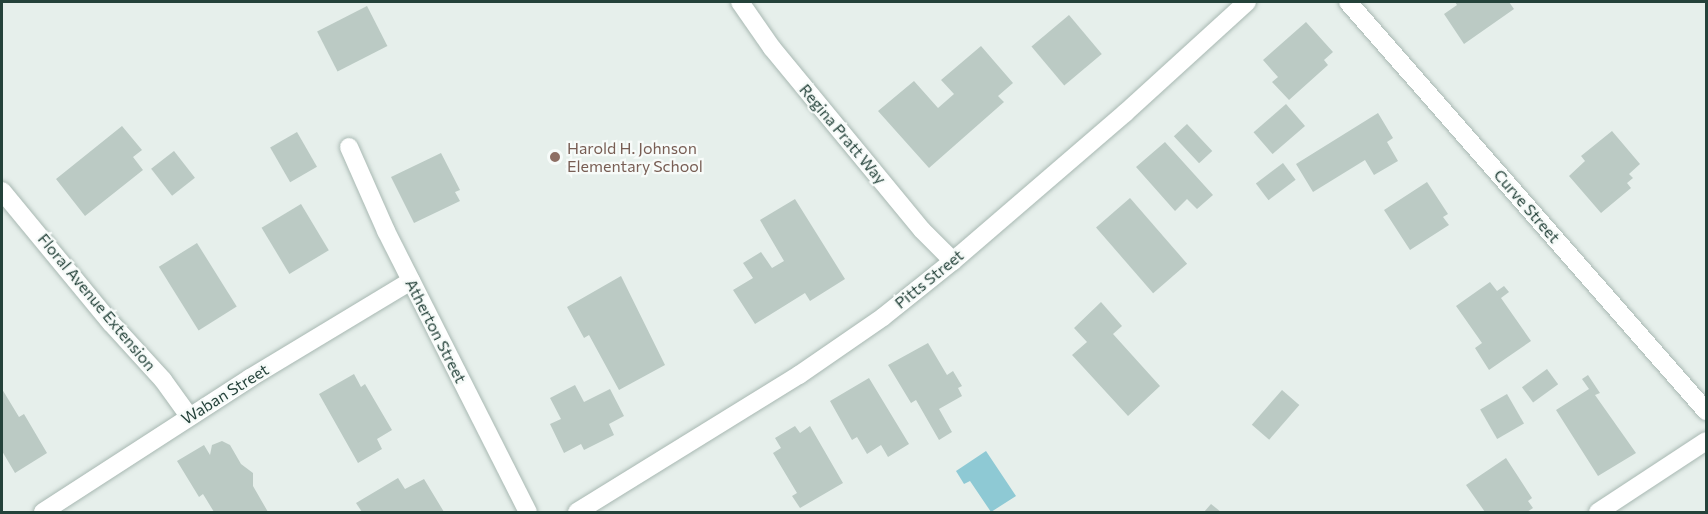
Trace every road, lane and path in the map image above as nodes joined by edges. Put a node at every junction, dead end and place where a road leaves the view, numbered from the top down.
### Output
1 (740, 2) edge
2 (1247, 2) edge
3 (1348, 2) edge
4 (350, 147) dead end
5 (2, 191) edge
6 (953, 261) junction
7 (411, 281) junction
8 (1707, 411) edge
9 (189, 416) junction
10 (1707, 441) edge
11 (44, 513) edge
12 (528, 513) edge
13 (577, 513) edge
14 (1598, 513) edge

1 - 6 street, Regina Pratt Way
2 - 6 street, Pitts Street
3 - 8 street, Curve Street
4 - 7 street, Atherton Street
5 - 9 street, Floral Avenue Extension
6 - 13 street, Pitts Street
7 - 9 street, Waban Street
7 - 12 street, Atherton Street
9 - 11 street, Waban Street
10 - 14 street

